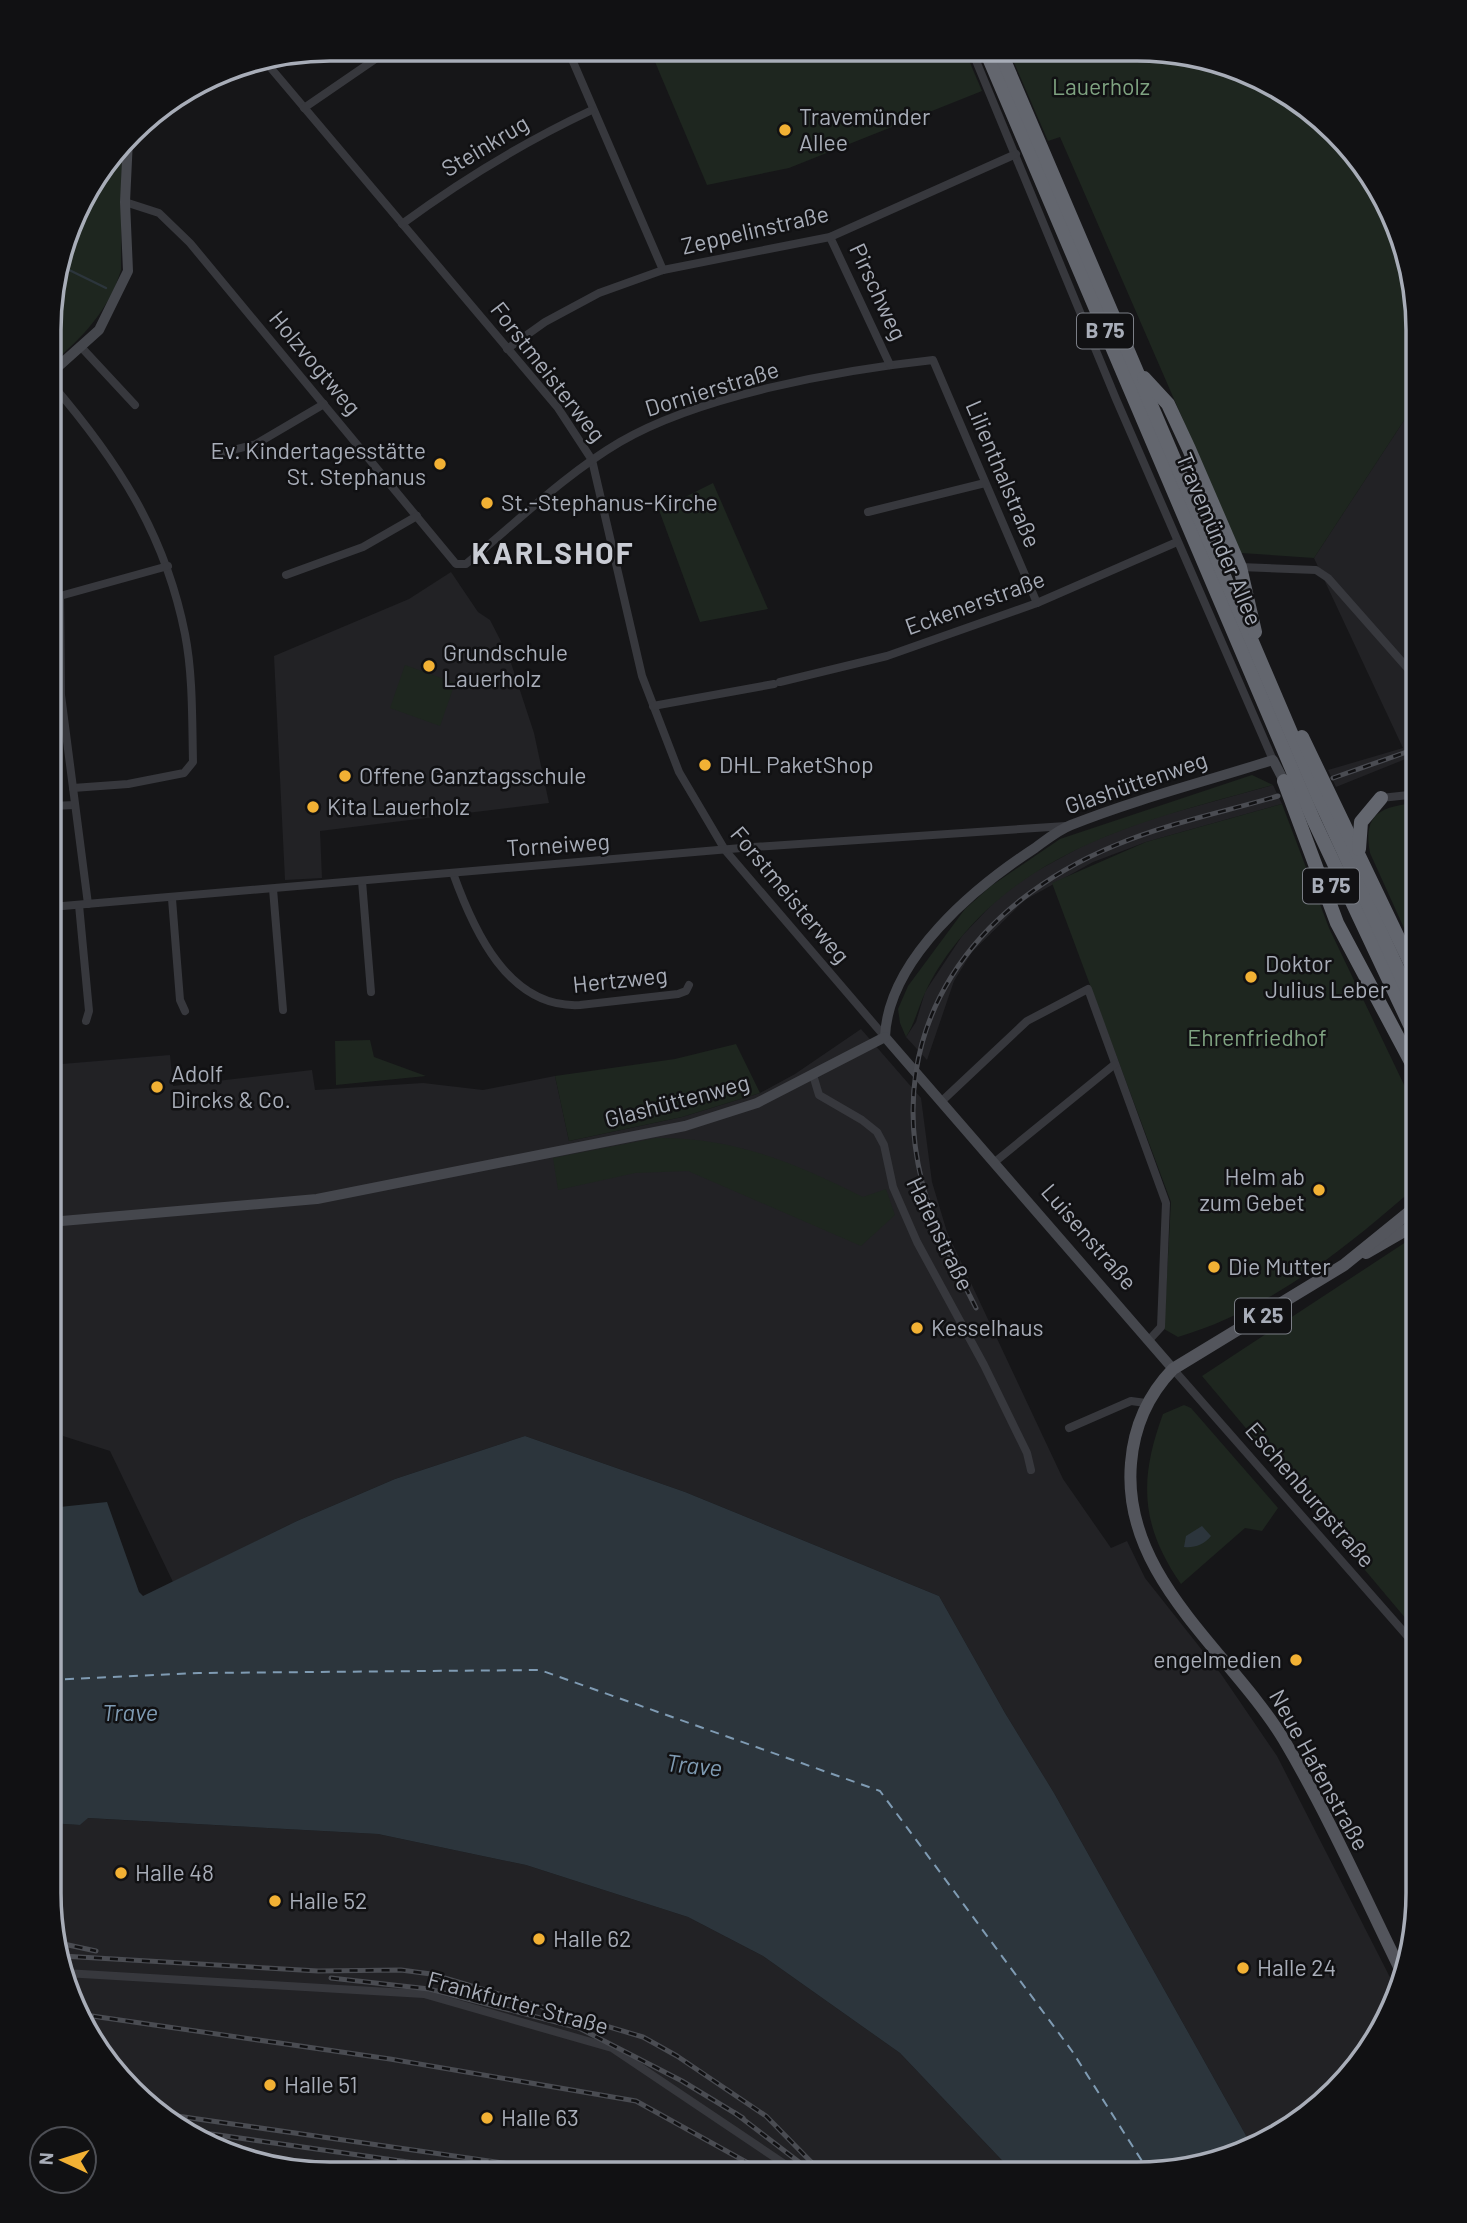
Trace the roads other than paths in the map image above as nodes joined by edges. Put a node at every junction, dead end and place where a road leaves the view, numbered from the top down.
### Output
1 (373, 61) edge
2 (572, 61) edge
3 (976, 61) edge
4 (990, 61) edge
5 (1004, 61) edge
6 (270, 68) edge
7 (304, 108) junction
8 (592, 110) junction
9 (127, 154) edge
10 (1016, 154) junction
11 (125, 202) junction
12 (402, 224) junction
13 (830, 237) junction
14 (663, 270) junction
15 (82, 348) junction
16 (507, 349) junction
17 (933, 360) joint
18 (61, 365) edge
19 (890, 365) junction
20 (1137, 372) junction
21 (61, 395) edge
22 (324, 404) junction
23 (135, 405) dead end
24 (216, 454) dead end
25 (592, 460) junction
26 (985, 483) junction
27 (869, 512) dead end
28 (417, 516) junction
29 (1177, 542) junction
30 (168, 566) junction
31 (461, 566) joint
32 (1240, 568) junction
33 (286, 575) dead end
34 (61, 594) edge
35 (1037, 603) junction
36 (1406, 666) edge
37 (1264, 671) junction
38 (61, 695) edge
39 (653, 706) junction
40 (1273, 760) junction
41 (1284, 781) joint
42 (73, 788) junction
43 (1406, 795) edge
44 (1381, 798) joint
45 (75, 805) junction
46 (61, 806) edge
47 (1314, 821) junction
48 (1069, 826) junction
49 (725, 850) junction
50 (1360, 858) junction
51 (453, 873) junction
52 (362, 881) junction
53 (273, 889) junction
54 (172, 899) junction
55 (83, 904) junction
56 (61, 906) edge
57 (1351, 951) junction
58 (1406, 954) edge
59 (689, 985) dead end
60 (1406, 986) edge
61 (371, 992) dead end
62 (283, 1010) dead end
63 (184, 1011) dead end
64 (1406, 1016) edge
65 (86, 1021) dead end
66 (885, 1037) junction
67 (1406, 1053) edge
68 (1115, 1064) junction
69 (813, 1076) junction
70 (943, 1100) junction
71 (996, 1161) junction
72 (1406, 1215) edge
73 (61, 1221) edge
74 (1406, 1230) edge
75 (1350, 1261) junction
76 (1150, 1339) junction
77 (1173, 1369) junction
78 (1146, 1403) junction
79 (1069, 1428) dead end
80 (1031, 1470) dead end
81 (1406, 1633) edge
82 (1397, 1963) edge
83 (74, 1974) edge
84 (782, 2162) edge

1 - 7 street
2 - 8 street
3 - 10 street, Travemünder Allee
4 - 47 highway, Travemünder Allee / B 75
5 - 20 highway, Travemünder Allee / B 75
6 - 7 street, Forstmeisterweg
7 - 12 street, Forstmeisterweg
8 - 12 street, Steinkrug
8 - 14 street
9 - 11 street
10 - 13 street, Zeppelinstraße
10 - 29 street, Travemünder Allee
11 - 15 street
11 - 22 street, Holzvogtweg
12 - 16 street, Forstmeisterweg
13 - 14 street, Zeppelinstraße
13 - 19 street, Pirschweg
14 - 16 street, Zeppelinstraße
15 - 18 street
15 - 23 street
16 - 25 street, Forstmeisterweg
17 - 19 street, Dornierstraße
17 - 26 street, Lilienthalstraße
19 - 25 street, Dornierstraße
20 - 32 highway
20 - 37 highway, Travemünder Allee / B 75
21 - 30 street
22 - 24 street
22 - 28 street, Holzvogtweg
25 - 31 street, Dornierstraße
25 - 39 street, Forstmeisterweg
26 - 27 street
26 - 35 street, Lilienthalstraße
28 - 31 street, Holzvogtweg
28 - 33 street
29 - 35 street, Eckenerstraße
29 - 40 street, Travemünder Allee
30 - 34 street
30 - 42 street
32 - 36 street
32 - 37 highway
35 - 39 street, Eckenerstraße
37 - 50 highway, B 75
37 - 60 highway, Travemünder Allee
38 - 42 street
39 - 49 street, Forstmeisterweg
40 - 41 street, Travemünder Allee
40 - 48 street, Glashüttenweg
41 - 57 highway
42 - 45 street
43 - 44 street
44 - 50 highway
45 - 46 street
45 - 55 street
47 - 57 highway, B 75
47 - 64 highway, Travemünder Allee
48 - 49 street, Torneiweg
48 - 66 street, Glashüttenweg
49 - 51 street, Torneiweg
49 - 66 street, Forstmeisterweg
50 - 58 highway, B 75
51 - 52 street, Torneiweg
51 - 59 street, Hertzweg
52 - 53 street, Torneiweg
52 - 61 street
53 - 54 street, Torneiweg
53 - 62 street
54 - 55 street, Torneiweg
54 - 63 street
55 - 56 street, Torneiweg
55 - 65 street
57 - 67 highway, B 75
66 - 69 street, Glashüttenweg
66 - 70 street, Luisenstraße
68 - 70 street, Luisenstraße
68 - 71 street
68 - 76 street, Luisenstraße
69 - 73 street, Glashüttenweg
69 - 80 street, Hafenstraße
70 - 71 street, Luisenstraße
71 - 76 street, Luisenstraße
72 - 75 main road, K 25
74 - 75 main road, K 25
75 - 77 main road, K 25
76 - 77 street, Luisenstraße
77 - 78 main road, Neue Hafenstraße / K 25
77 - 81 street, Eschenburgstraße
78 - 79 street
78 - 82 main road, Neue Hafenstraße / K 25
83 - 84 street, Frankfurter Straße

